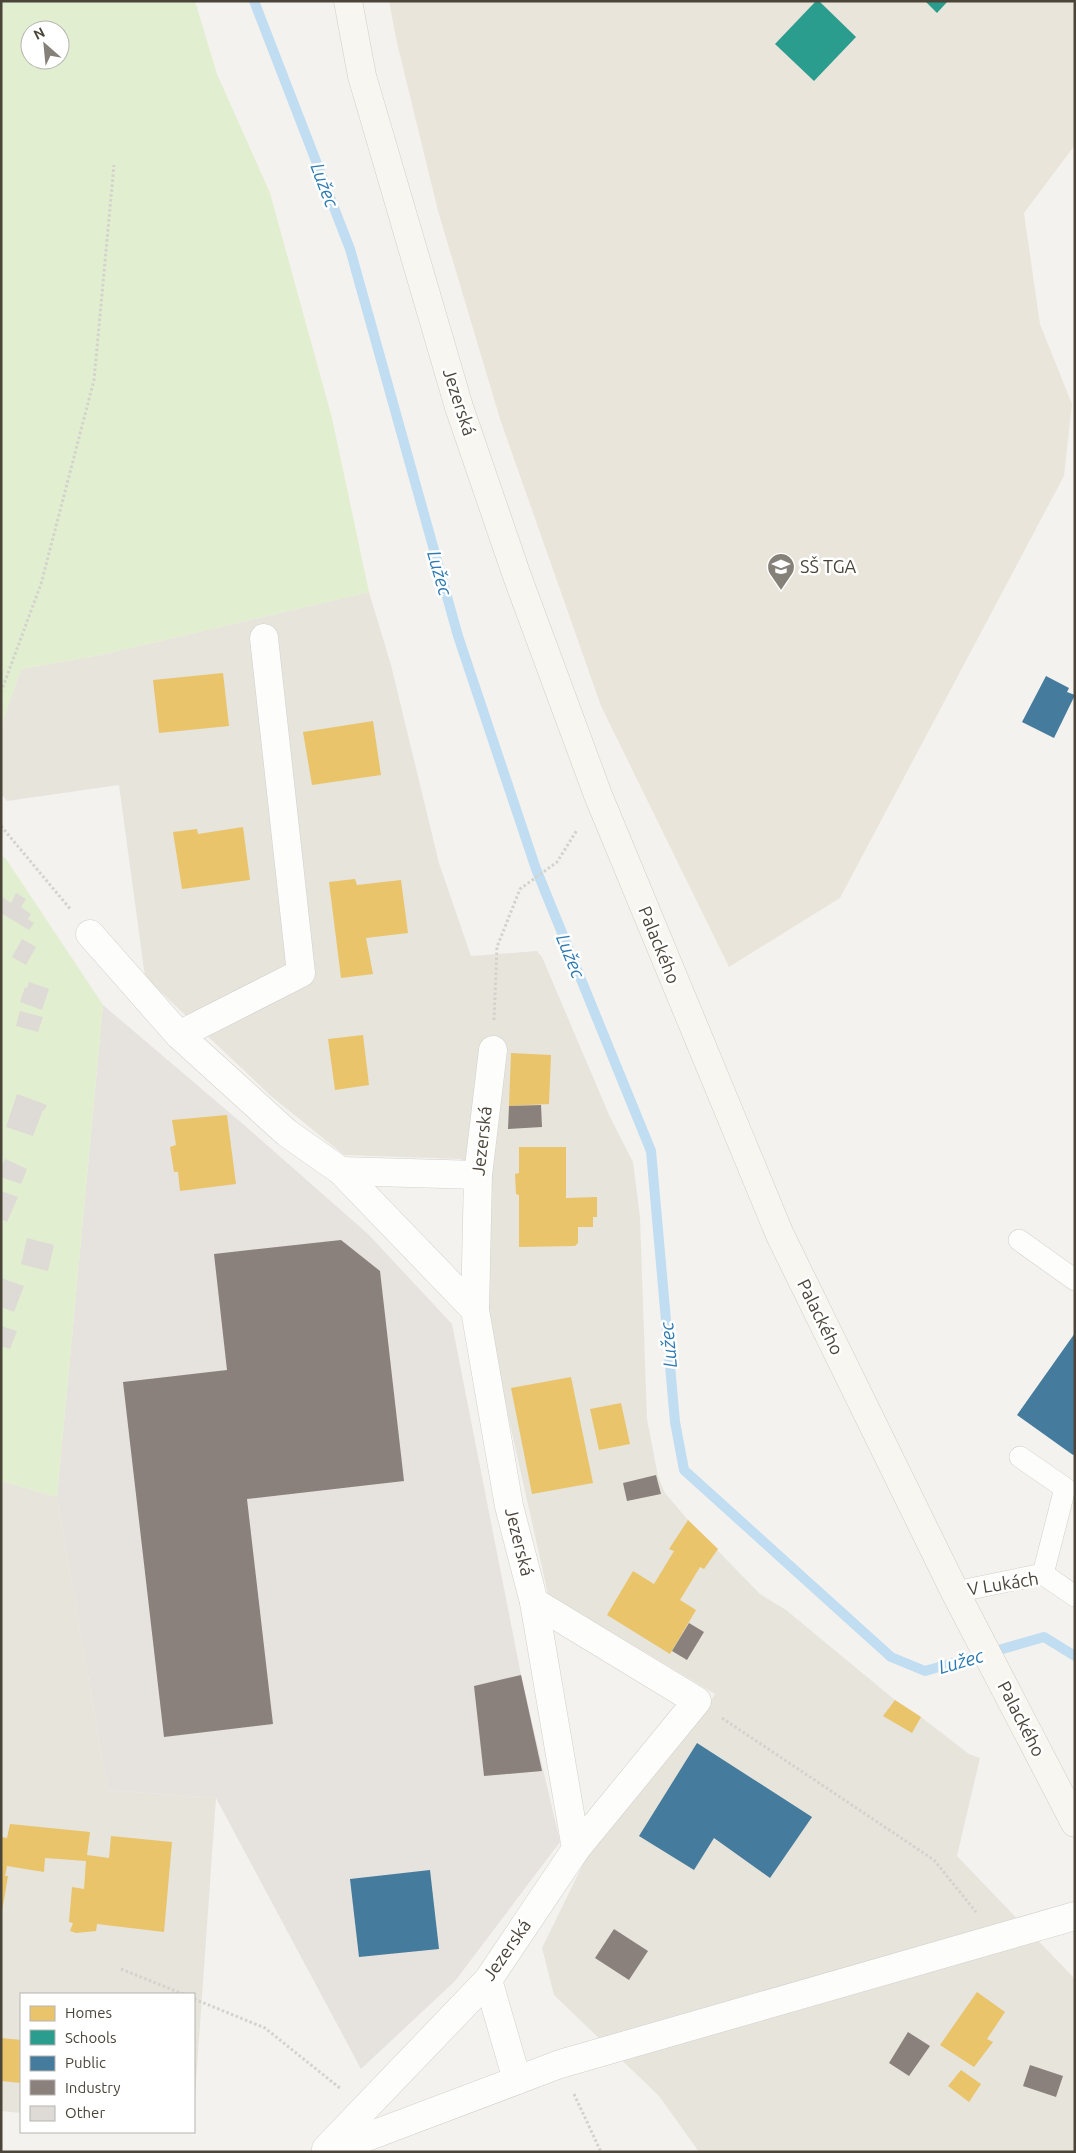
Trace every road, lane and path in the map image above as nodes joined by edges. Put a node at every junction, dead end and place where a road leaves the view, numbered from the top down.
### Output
1 (348, 1) edge
2 (114, 164) dead end
3 (264, 638) dead end
4 (1, 692) edge
5 (598, 795) joint
6 (1, 826) edge
7 (557, 862) dead end
8 (90, 934) joint
9 (179, 1035) junction
10 (493, 1050) joint
11 (341, 1171) junction
12 (478, 1175) junction
13 (1019, 1240) dead end
14 (1075, 1280) edge
15 (475, 1310) junction
16 (1020, 1457) dead end
17 (1070, 1484) edge
18 (1043, 1574) junction
19 (955, 1592) junction
20 (1075, 1596) edge
21 (534, 1602) junction
22 (697, 1701) junction
23 (1075, 1824) edge
24 (576, 1849) junction
25 (1075, 1916) edge
26 (998, 1939) junction
27 (121, 1969) dead end
28 (488, 1980) junction
29 (181, 1993) edge
30 (195, 1999) edge
31 (560, 2064) junction
32 (517, 2080) junction
33 (365, 2108) junction
34 (324, 2152) edge
35 (328, 2152) edge
36 (602, 2152) edge

1 - 5 street, Jezerská
2 - 4 path
3 - 9 street
5 - 19 street, Palackého
6 - 8 path
7 - 10 path
8 - 9 street
9 - 11 street
10 - 12 street, Jezerská
11 - 12 street
11 - 15 street
12 - 15 street, Jezerská
13 - 14 lane
15 - 21 street, Jezerská
16 - 17 lane
17 - 18 lane
18 - 19 lane, V Lukách
18 - 20 lane, V Lukách
19 - 23 street, Palackého
21 - 22 street
21 - 24 street, Jezerská
22 - 24 street
22 - 26 path
24 - 28 street, Jezerská
25 - 26 street
26 - 31 street
27 - 29 path
28 - 32 street
28 - 33 street, Jezerská
30 - 33 path
31 - 32 street
31 - 36 path
32 - 35 street
33 - 34 street, Jezerská

